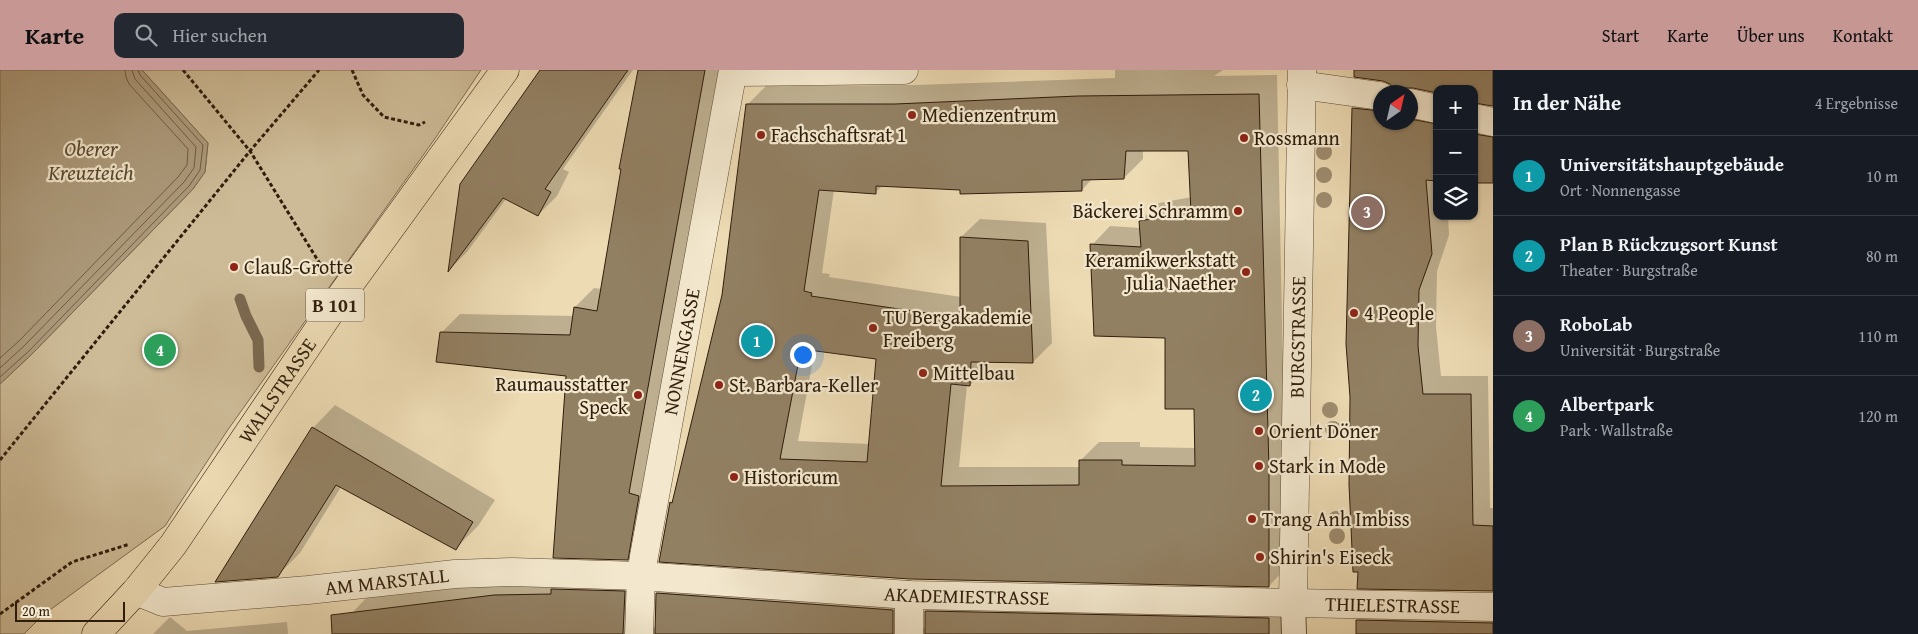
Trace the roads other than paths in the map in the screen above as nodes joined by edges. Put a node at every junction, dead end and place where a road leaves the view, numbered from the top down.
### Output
1 (505, 70) edge
2 (904, 70) edge
3 (733, 71) edge
4 (1302, 78) edge
5 (1373, 94) edge
6 (1418, 105) edge
7 (1433, 108) edge
8 (1478, 119) edge
9 (1493, 122) edge
10 (641, 576) junction
11 (136, 591) junction
12 (909, 595) junction
13 (1293, 603) junction
14 (1493, 607) edge
15 (96, 634) edge
16 (638, 634) edge
17 (909, 634) edge
18 (1294, 634) edge

1 - 11 main road, WALLSTRASSE / B 101
2 - 3 street
3 - 10 street, NONNENGASSE
4 - 5 street
4 - 13 street, BURGSTRASSE
6 - 7 street
8 - 9 street
10 - 11 street, AM MARSTALL
10 - 12 street, AKADEMIESTRASSE
10 - 16 street, NONNENGASSE
11 - 15 main road, WALLSTRASSE / B 101
12 - 13 street, AKADEMIESTRASSE
12 - 17 street
13 - 14 street, THIELESTRASSE
13 - 18 street, BURGSTRASSE

